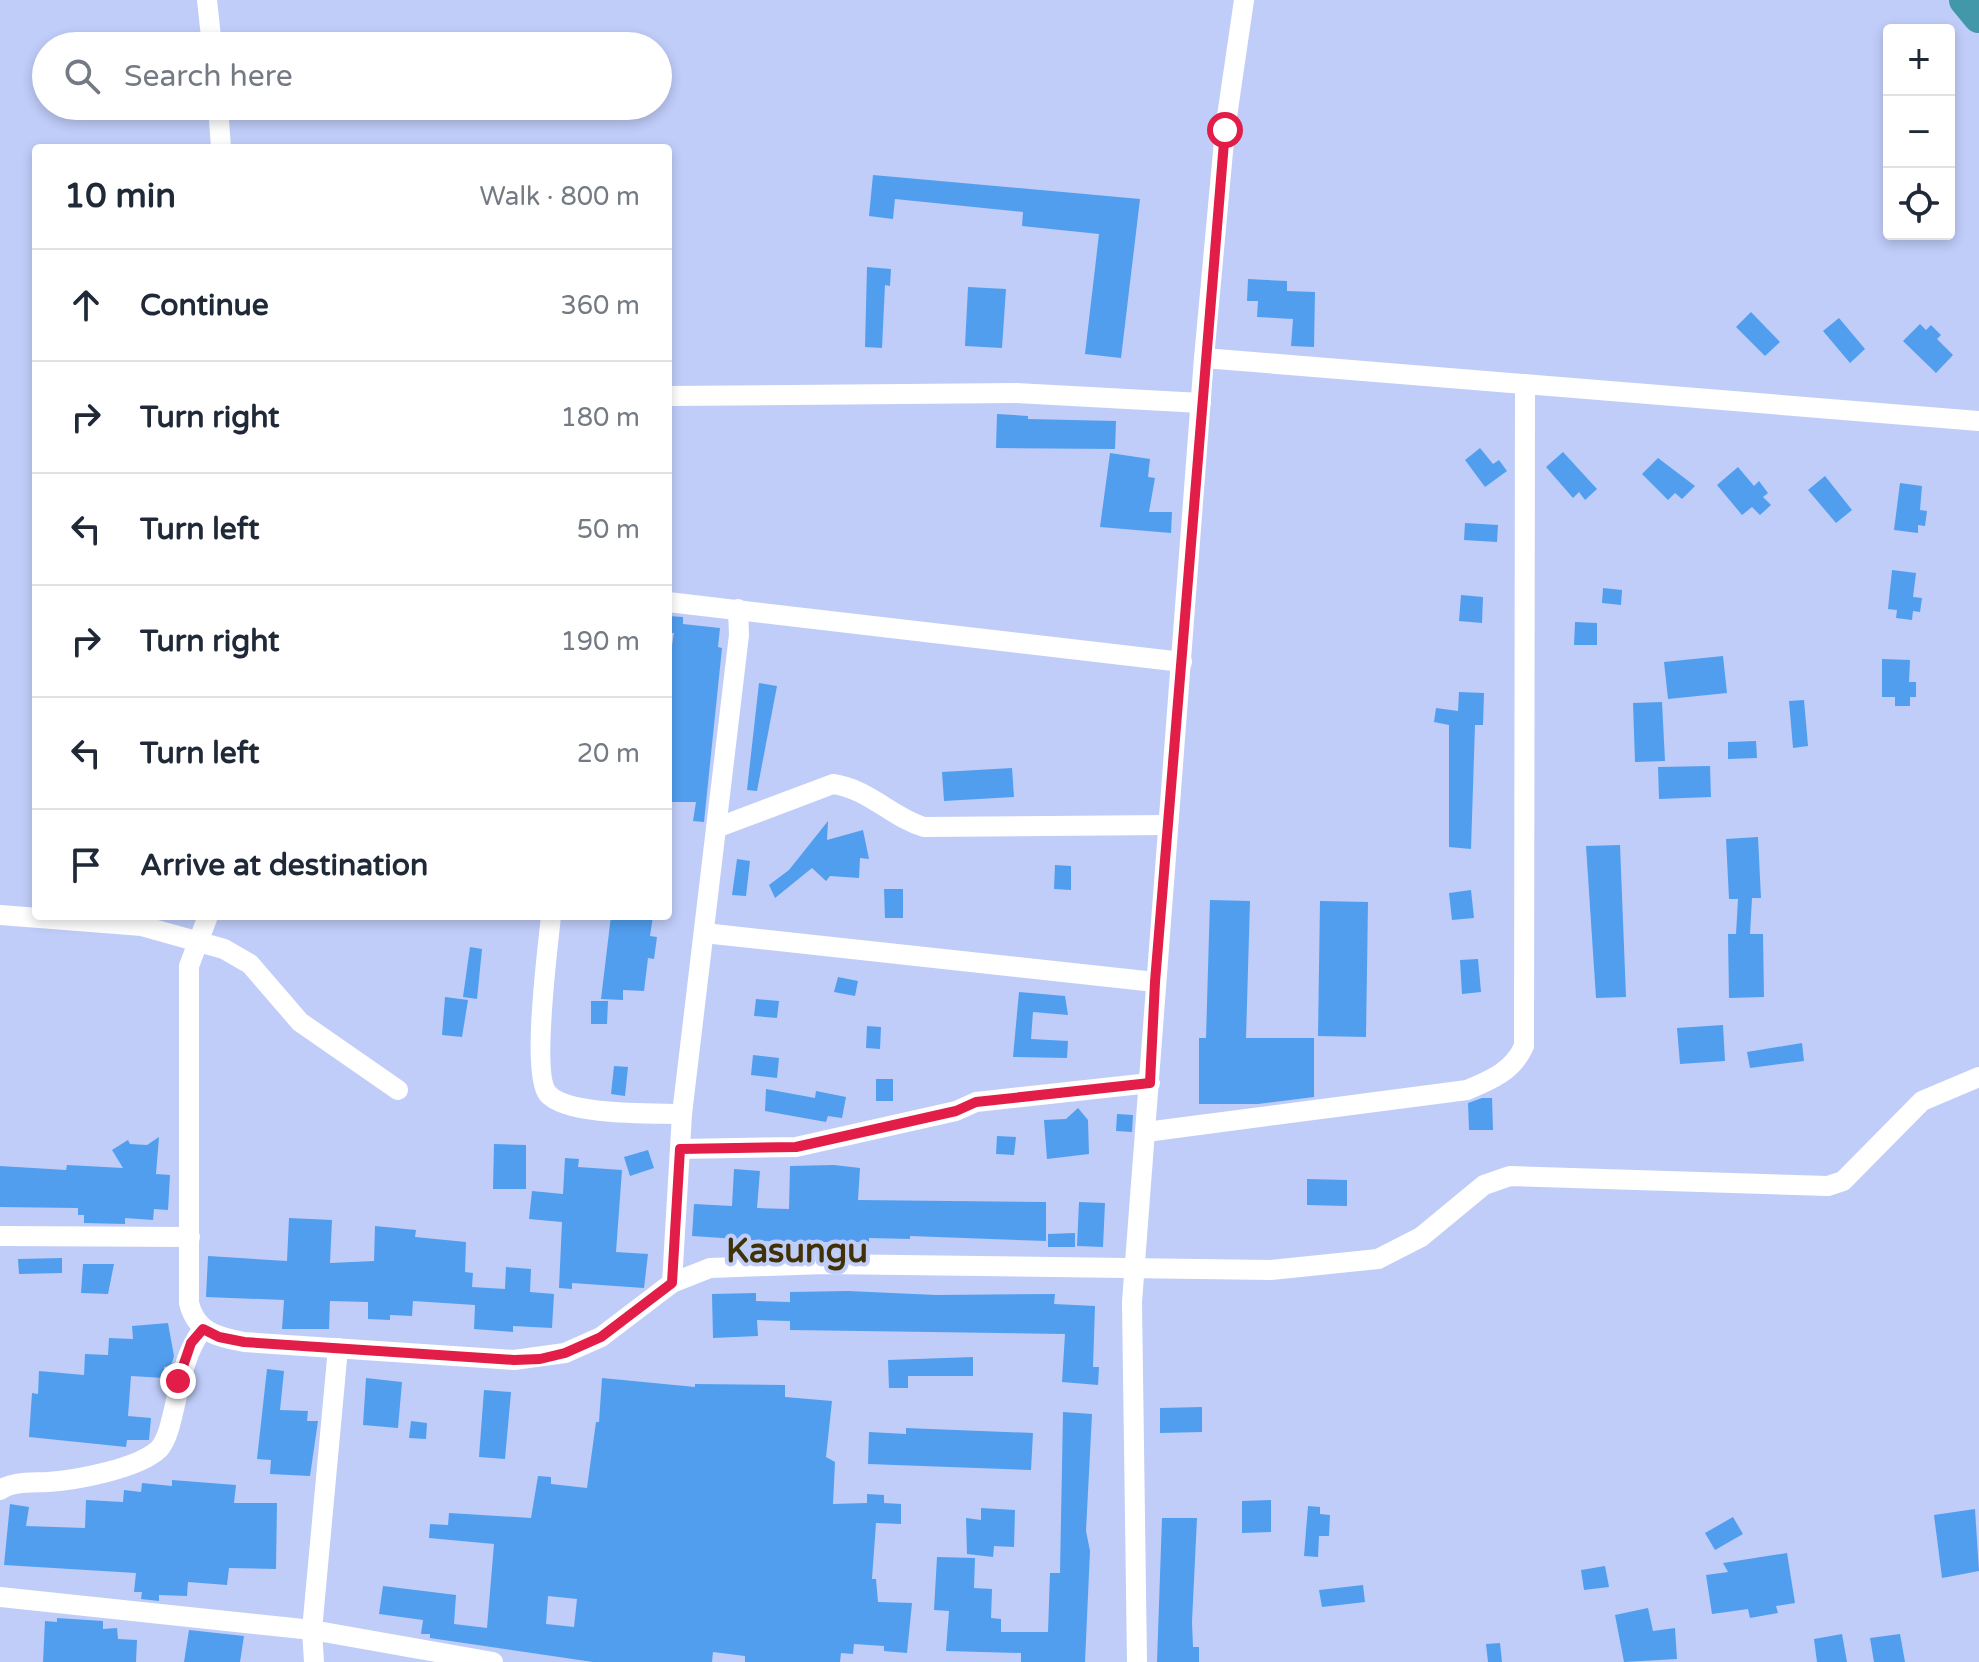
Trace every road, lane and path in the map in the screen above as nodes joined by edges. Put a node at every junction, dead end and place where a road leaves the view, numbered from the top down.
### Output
1 (207, 0) edge
2 (1244, 0) edge
3 (210, 32) edge
4 (219, 120) edge
5 (221, 144) edge
6 (1204, 358) junction
7 (1525, 384) junction
8 (672, 396) edge
9 (1201, 403) junction
10 (1979, 421) edge
11 (672, 602) edge
12 (738, 609) junction
13 (1182, 662) junction
14 (1168, 825) junction
15 (716, 828) junction
16 (0, 915) edge
17 (32, 917) edge
18 (65, 920) edge
19 (206, 920) edge
20 (551, 920) edge
21 (704, 933) junction
22 (196, 941) junction
23 (1155, 982) junction
24 (1979, 1077) edge
25 (1150, 1083) junction
26 (398, 1090) dead end
27 (682, 1114) junction
28 (1146, 1132) junction
29 (680, 1149) junction
30 (0, 1236) edge
31 (190, 1237) junction
32 (1135, 1267) junction
33 (672, 1283) junction
34 (203, 1329) junction
35 (338, 1348) junction
36 (0, 1490) edge
37 (0, 1597) edge
38 (312, 1630) junction
39 (481, 1661) edge
40 (314, 1662) edge
41 (1137, 1662) edge

1 - 3 street
2 - 6 street
4 - 5 street
6 - 7 street
6 - 9 street
7 - 10 street
7 - 28 street
8 - 9 street
9 - 13 street
11 - 12 street
12 - 13 street
12 - 15 street
13 - 14 street
14 - 15 street
14 - 23 street
15 - 21 street
16 - 17 street
18 - 22 street
19 - 22 street
20 - 27 street
21 - 23 street
21 - 27 street
22 - 26 street
22 - 31 street
23 - 25 street
24 - 32 street
25 - 28 street
25 - 29 street
27 - 29 street
28 - 32 street
29 - 33 street
30 - 31 street
31 - 34 street
32 - 33 street
32 - 41 street
33 - 35 street
34 - 35 street
34 - 36 street
35 - 38 street
37 - 38 street
38 - 39 street
38 - 40 street

